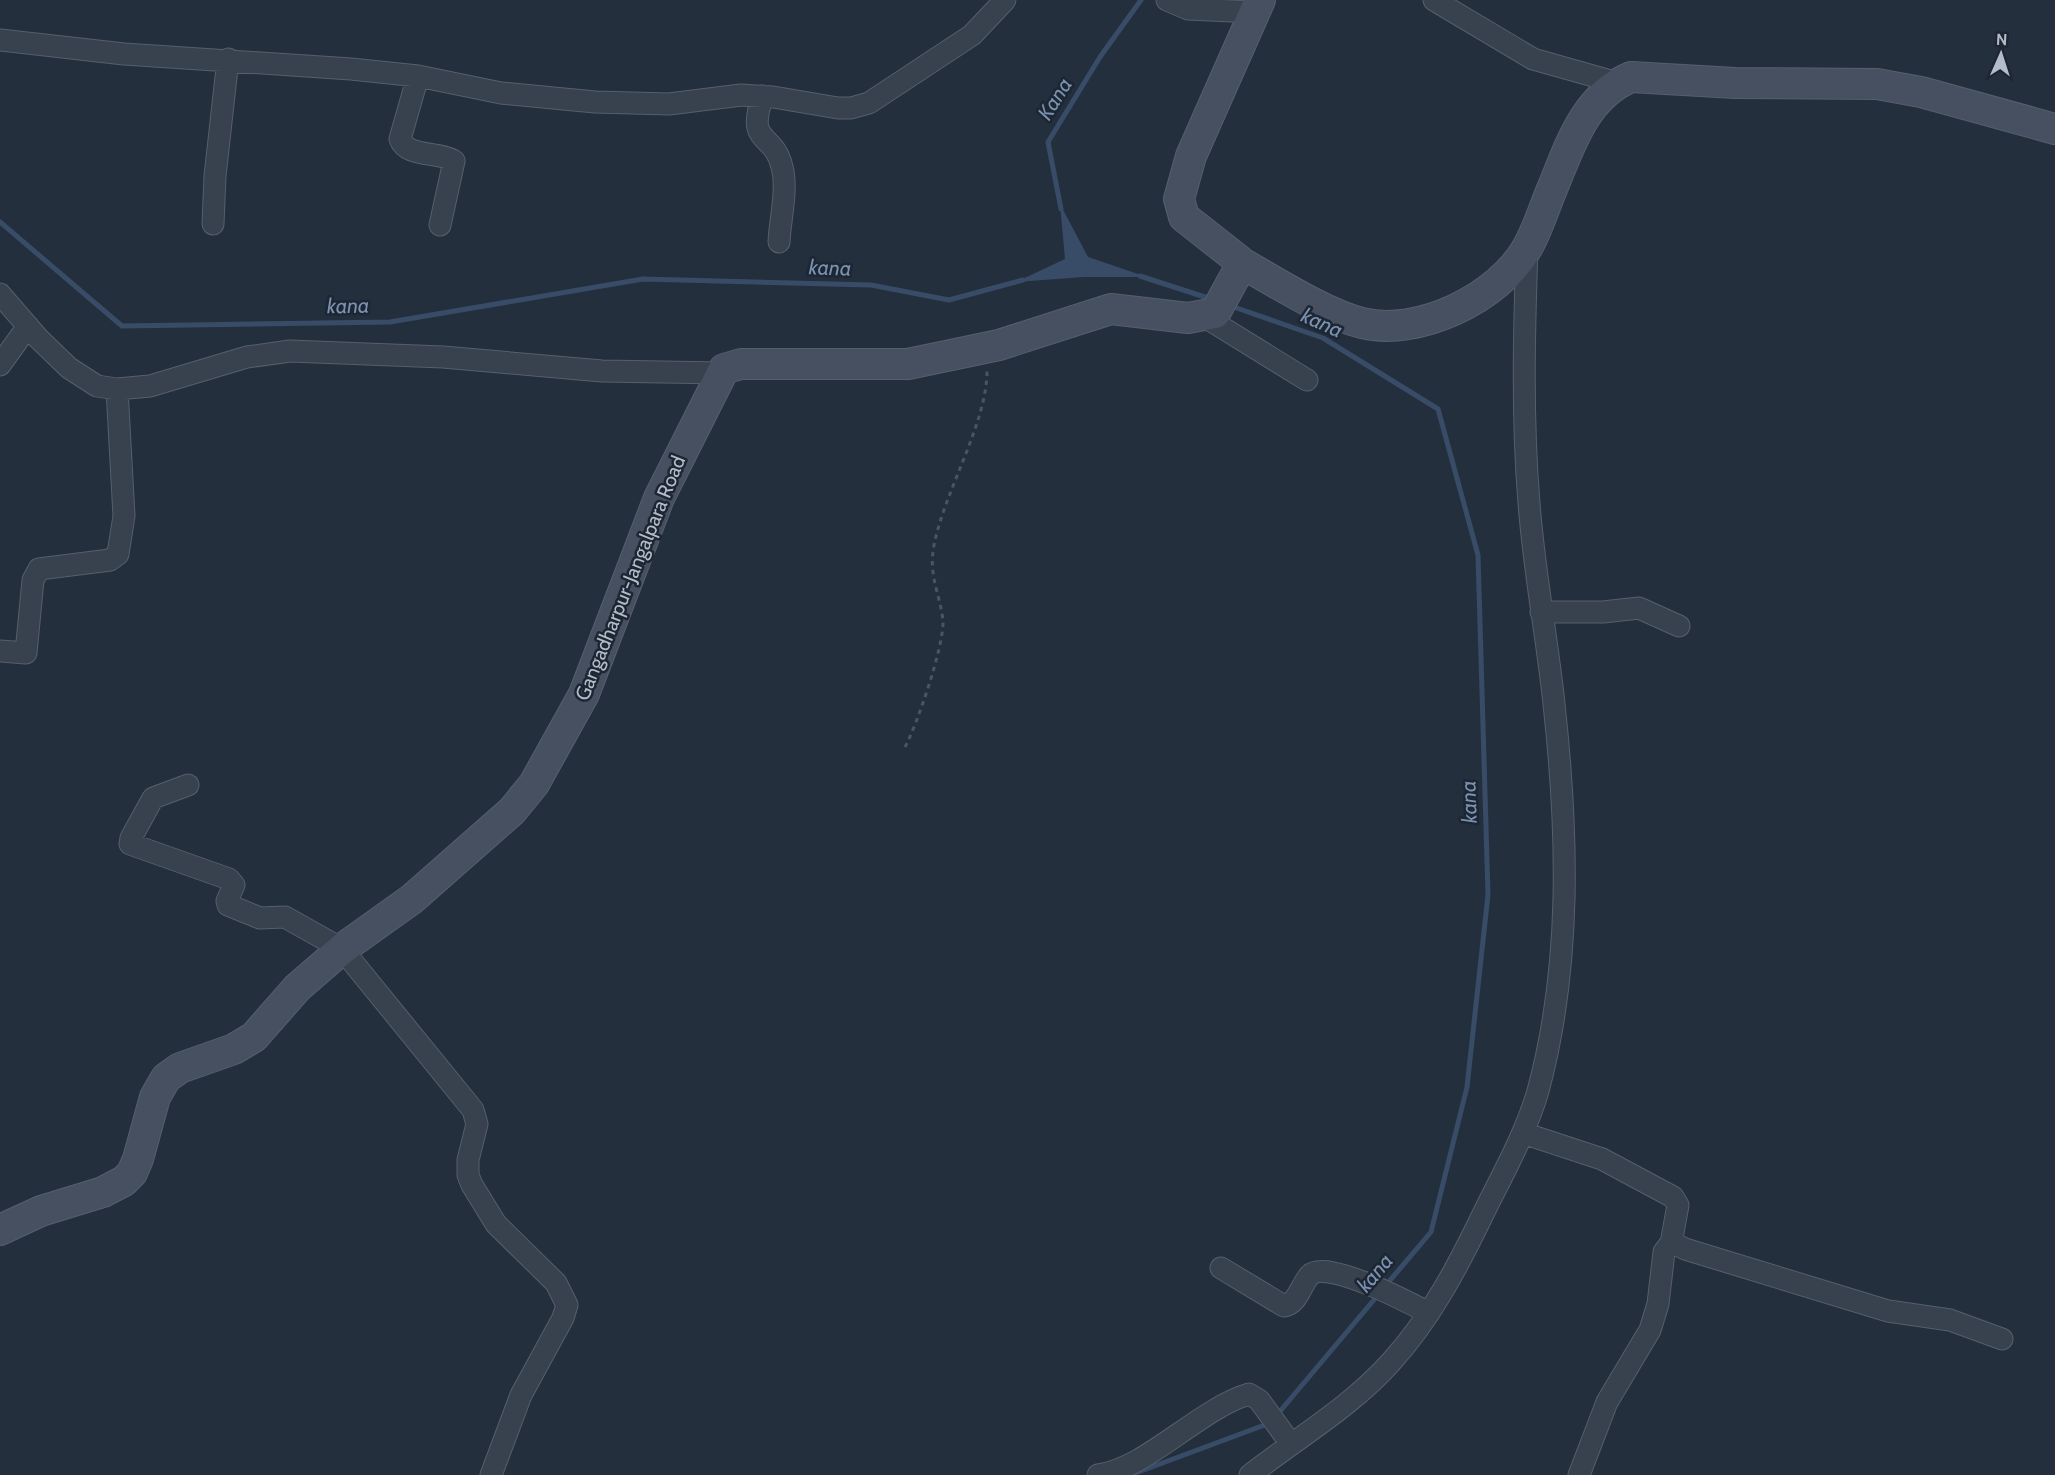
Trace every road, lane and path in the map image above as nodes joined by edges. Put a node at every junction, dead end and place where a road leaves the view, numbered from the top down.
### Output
1 (1005, 0) edge
2 (1167, 0) edge
3 (1434, 0) edge
4 (1257, 6) edge
5 (0, 40) edge
6 (228, 59) junction
7 (418, 76) junction
8 (1618, 83) junction
9 (763, 96) junction
10 (2055, 129) edge
11 (213, 224) dead end
12 (440, 225) dead end
13 (778, 242) dead end
14 (1527, 248) junction
15 (1238, 268) junction
16 (0, 294) edge
17 (1212, 312) junction
18 (28, 326) junction
19 (986, 348) junction
20 (0, 365) edge
21 (722, 373) junction
22 (1307, 380) dead end
23 (117, 389) junction
24 (1541, 612) junction
25 (1679, 626) dead end
26 (0, 651) edge
27 (904, 747) dead end
28 (188, 785) dead end
29 (342, 949) junction
30 (1522, 1132) junction
31 (0, 1230) edge
32 (1673, 1240) junction
33 (1221, 1268) dead end
34 (1423, 1310) junction
35 (2002, 1339) dead end
36 (1288, 1439) junction
37 (491, 1475) edge
38 (1098, 1475) edge
39 (1250, 1475) edge
40 (1579, 1475) edge

1 - 9 street
2 - 4 street
3 - 8 street
4 - 15 street
5 - 6 street
6 - 7 street
6 - 11 street
7 - 9 street
7 - 12 street
8 - 10 street
8 - 14 street
9 - 13 street
14 - 15 street
14 - 24 street
15 - 17 street
16 - 18 street
17 - 19 street
17 - 22 street
18 - 20 street
18 - 23 street
19 - 21 street
19 - 27 path
21 - 23 street
21 - 29 street, Gangadharpur-Jangalpara Road
23 - 26 street
24 - 25 street
24 - 30 street
28 - 29 street
29 - 31 street, Gangadharpur-Jangalpara Road
29 - 37 street
30 - 32 street
30 - 34 street
32 - 35 street
32 - 40 street
33 - 34 street
34 - 36 street
36 - 38 street
36 - 39 street

